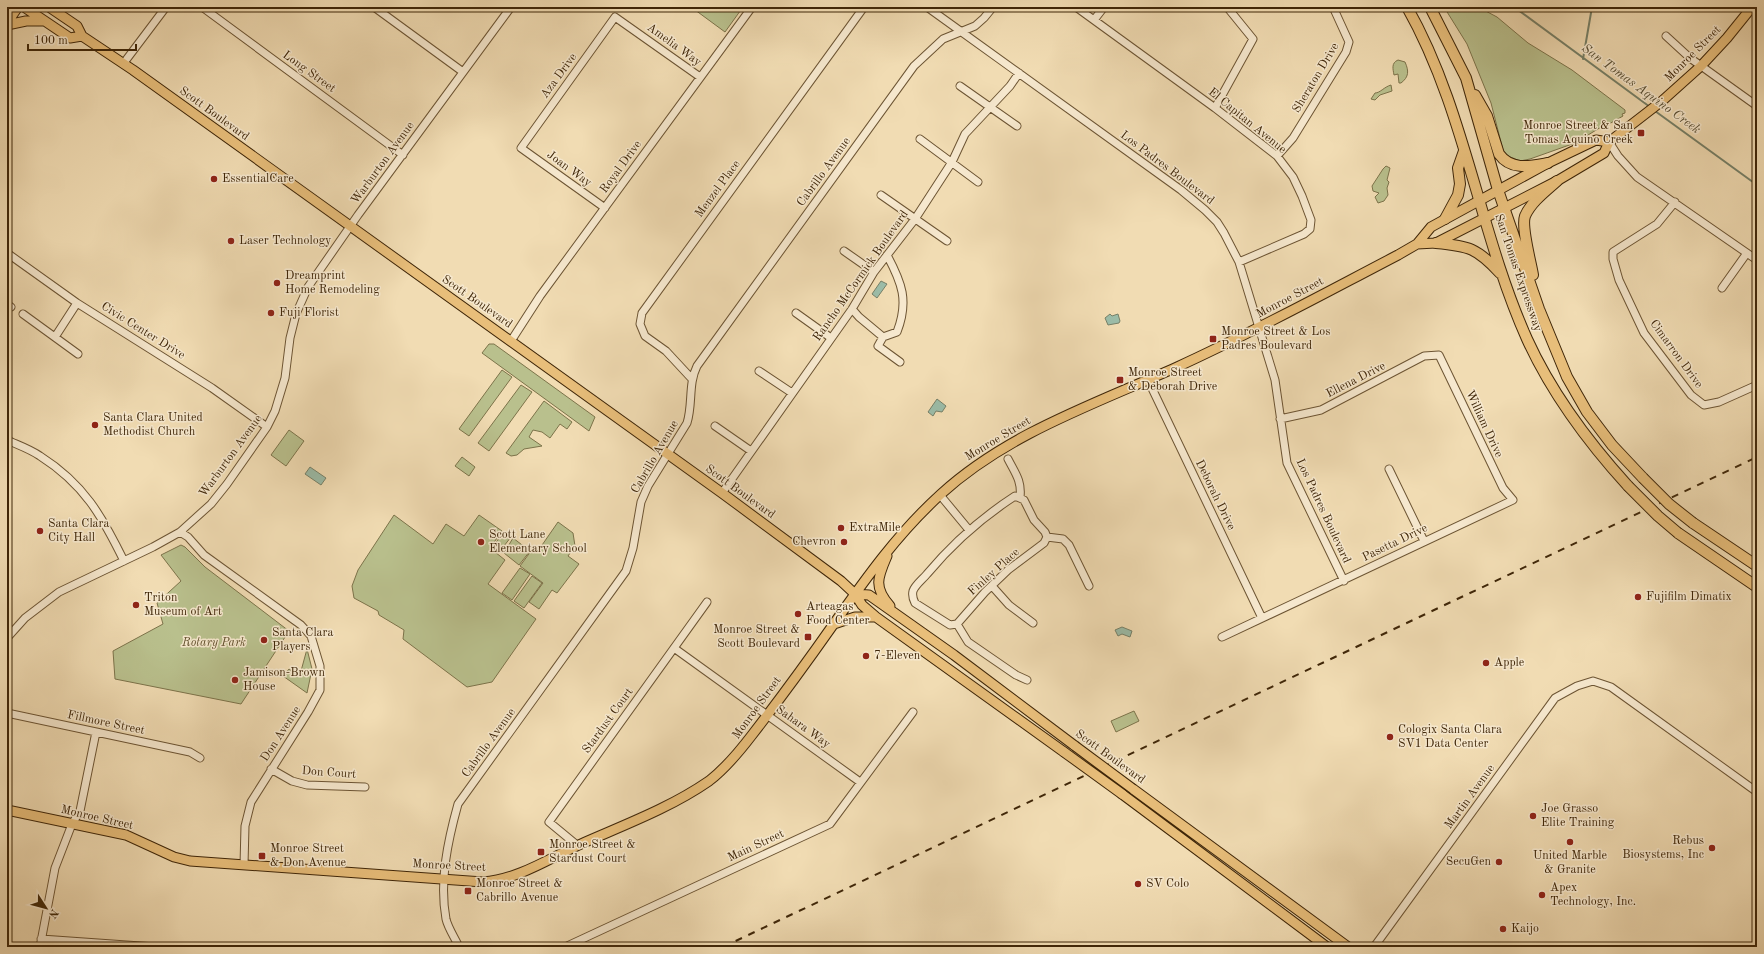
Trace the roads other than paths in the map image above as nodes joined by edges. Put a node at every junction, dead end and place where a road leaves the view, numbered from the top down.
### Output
1 (18, 7) edge
2 (24, 7) edge
3 (50, 7) edge
4 (166, 7) edge
5 (202, 7) edge
6 (374, 7) edge
7 (752, 7) edge
8 (864, 7) edge
9 (927, 7) edge
10 (993, 7) edge
11 (1076, 7) edge
12 (1104, 7) edge
13 (1227, 7) edge
14 (1333, 7) edge
15 (1407, 7) edge
16 (1430, 7) edge
17 (1752, 7) edge
18 (509, 8) edge
19 (615, 17) joint
20 (1094, 20) junction
21 (44, 21) junction
22 (7, 24) edge
23 (962, 31) junction
24 (82, 36) junction
25 (1666, 36) dead end
26 (124, 64) junction
27 (1701, 66) junction
28 (463, 72) junction
29 (1019, 73) junction
30 (700, 77) junction
31 (1466, 78) junction
32 (960, 86) dead end
33 (1757, 106) edge
34 (991, 107) junction
35 (1214, 108) junction
36 (1017, 126) dead end
37 (920, 139) dead end
38 (1609, 142) junction
39 (521, 148) joint
40 (1464, 152) junction
41 (402, 155) junction
42 (1277, 156) junction
43 (952, 162) junction
44 (1548, 163) junction
45 (1557, 181) junction
46 (978, 182) dead end
47 (1498, 190) junction
48 (881, 195) dead end
49 (1480, 200) junction
50 (1675, 202) junction
51 (1504, 207) junction
52 (605, 208) junction
53 (1484, 217) junction
54 (915, 219) junction
55 (1445, 220) junction
56 (350, 227) junction
57 (947, 241) dead end
58 (1436, 243) junction
59 (1417, 244) junction
60 (844, 251) dead end
61 (7, 253) edge
62 (1747, 254) junction
63 (887, 256) junction
64 (1757, 260) edge
65 (1239, 262) junction
66 (874, 272) junction
67 (1503, 276) junction
68 (1722, 288) dead end
69 (77, 303) junction
70 (1539, 308) junction
71 (852, 309) junction
72 (796, 313) dead end
73 (23, 314) dead end
74 (1259, 328) junction
75 (55, 337) junction
76 (883, 337) junction
77 (831, 338) junction
78 (511, 341) junction
79 (78, 354) dead end
80 (1439, 356) joint
81 (900, 362) dead end
82 (759, 371) dead end
83 (692, 379) junction
84 (1148, 380) junction
85 (1757, 385) edge
86 (792, 393) junction
87 (1280, 419) junction
88 (715, 426) dead end
89 (267, 427) junction
90 (7, 440) edge
91 (751, 451) junction
92 (668, 455) junction
93 (1008, 459) dead end
94 (1389, 469) dead end
95 (722, 493) junction
96 (940, 495) junction
97 (1020, 497) junction
98 (1513, 500) joint
99 (969, 530) junction
100 (180, 532) junction
101 (1047, 537) junction
102 (1424, 542) junction
103 (892, 544) junction
104 (124, 561) junction
105 (1757, 566) edge
106 (1344, 581) junction
107 (992, 586) junction
108 (1089, 586) dead end
109 (1757, 587) edge
110 (855, 594) junction
111 (706, 602) dead end
112 (876, 617) junction
113 (902, 618) junction
114 (1262, 618) junction
115 (1033, 623) dead end
116 (834, 624) junction
117 (957, 624) junction
118 (1222, 637) dead end
119 (7, 638) edge
120 (674, 648) junction
121 (1027, 680) dead end
122 (913, 712) dead end
123 (7, 713) edge
124 (768, 715) junction
125 (96, 732) junction
126 (200, 758) dead end
127 (271, 769) junction
128 (860, 782) junction
129 (365, 787) dead end
130 (1757, 792) edge
131 (7, 810) edge
132 (72, 824) junction
133 (578, 846) junction
134 (244, 865) junction
135 (445, 879) junction
136 (41, 943) edge
137 (155, 947) edge
138 (459, 947) edge
139 (565, 947) edge
140 (1327, 947) edge
141 (1348, 947) edge
142 (1374, 947) edge

1 - 22 main road
2 - 21 main road, Scott Boulevard
3 - 24 main road, Scott Boulevard
4 - 26 street
5 - 41 street, Long Street
6 - 28 street
7 - 30 street, Royal Drive
8 - 83 street, Menzel Place
9 - 23 street, Los Padres Boulevard
10 - 23 street, Cabrillo Avenue
11 - 20 street, El Capitan Avenue
12 - 20 street
13 - 35 street
14 - 42 street, Sheraton Drive
15 - 40 highway, San Tomas Expressway
16 - 31 highway, San Tomas Expressway
17 - 27 main road, Monroe Street
18 - 28 street, Warburton Avenue
19 - 30 street, Amelia Way
19 - 39 street, Aza Drive
20 - 35 street, El Capitan Avenue
21 - 22 main road
21 - 24 main road, Scott Boulevard
23 - 29 street, Los Padres Boulevard
23 - 83 street, Cabrillo Avenue
24 - 26 main road, Scott Boulevard
25 - 27 street
26 - 56 main road, Scott Boulevard
27 - 33 street
27 - 38 main road, Monroe Street
28 - 41 street, Warburton Avenue
29 - 34 street, Rancho McCormick Boulevard
29 - 65 street, Los Padres Boulevard
30 - 52 street, Royal Drive
31 - 44 highway
31 - 47 highway, San Tomas Expressway
32 - 34 street
34 - 36 street
34 - 43 street, Rancho McCormick Boulevard
35 - 42 street, El Capitan Avenue
37 - 43 street
38 - 44 main road, Monroe Street
38 - 45 main road, Monroe Street
38 - 50 street
39 - 52 street, Joan Way
40 - 49 highway, San Tomas Expressway
40 - 55 highway
41 - 56 street, Warburton Avenue
42 - 65 street, El Capitan Avenue
43 - 46 street
43 - 54 street, Rancho McCormick Boulevard
44 - 47 main road, Monroe Street
45 - 51 main road, Monroe Street
45 - 70 highway
47 - 49 main road, Monroe Street
47 - 51 highway, San Tomas Expressway
48 - 54 street
49 - 53 highway, San Tomas Expressway
49 - 55 main road, Monroe Street
50 - 62 street
50 - 85 street, Cimarron Drive
51 - 53 main road, Monroe Street
51 - 70 highway, San Tomas Expressway
52 - 78 street, Royal Drive
53 - 58 main road, Monroe Street
53 - 67 highway, San Tomas Expressway
54 - 57 street
54 - 63 street, Rancho McCormick Boulevard
55 - 59 main road, Monroe Street
56 - 78 main road, Scott Boulevard
56 - 89 street, Warburton Avenue
58 - 59 main road, Monroe Street
58 - 67 highway
59 - 74 main road, Monroe Street
60 - 66 street
61 - 69 street, Civic Center Drive
62 - 64 street
62 - 68 street
63 - 66 street, Rancho McCormick Boulevard
63 - 76 street
65 - 74 street, Los Padres Boulevard
66 - 71 street, Rancho McCormick Boulevard
67 - 109 highway, San Tomas Expressway, bridge
69 - 75 street
69 - 89 street, Civic Center Drive
70 - 105 highway, San Tomas Expressway, bridge
71 - 76 street
71 - 77 street, Rancho McCormick Boulevard
72 - 77 street
73 - 75 street
74 - 84 main road, Monroe Street
74 - 87 street, Los Padres Boulevard
75 - 79 street
76 - 81 street
77 - 86 street, Rancho McCormick Boulevard
78 - 92 main road, Scott Boulevard
80 - 87 street, Ellena Drive
80 - 98 street, William Drive
82 - 86 street
83 - 92 street, Cabrillo Avenue
84 - 96 main road, Monroe Street
84 - 114 street, Deborah Drive
86 - 91 street, Rancho McCormick Boulevard
87 - 106 street, Los Padres Boulevard
88 - 91 street
89 - 100 street, Warburton Avenue
90 - 104 street
91 - 95 street, Rancho McCormick Boulevard
92 - 95 main road, Scott Boulevard
92 - 135 street, Cabrillo Avenue
93 - 97 street
94 - 102 street
95 - 110 main road, Scott Boulevard
96 - 99 street
96 - 103 main road, Monroe Street
97 - 99 street
97 - 101 street
98 - 102 street, Pasetta Drive
99 - 117 street
100 - 104 street, Warburton Avenue
100 - 127 street, Don Avenue
101 - 107 street, Finley Place
101 - 108 street
102 - 106 street, Pasetta Drive
103 - 110 main road, Monroe Street
103 - 113 main road
104 - 119 street, Warburton Avenue
106 - 114 street, Pasetta Drive
107 - 115 street
107 - 117 street, Finley Place
110 - 112 main road, Scott Boulevard
110 - 113 main road, Scott Boulevard
110 - 116 main road, Monroe Street
111 - 120 street, Stardust Court
112 - 116 main road
112 - 140 main road, Scott Boulevard, bridge
113 - 141 main road, Scott Boulevard, bridge
114 - 118 street, Pasetta Drive
116 - 124 main road, Monroe Street
117 - 121 street
120 - 124 street, Sahara Way
120 - 133 street, Stardust Court
122 - 128 street, Main Street
123 - 125 street, Fillmore Street
124 - 128 street, Sahara Way
124 - 133 main road, Monroe Street
125 - 126 street, Fillmore Street
125 - 132 street
127 - 129 street, Don Court
127 - 134 street, Don Avenue
128 - 139 street, Main Street
130 - 142 street, Martin Avenue
131 - 132 main road, Monroe Street
132 - 134 main road, Monroe Street
132 - 136 street
133 - 135 main road, Monroe Street
134 - 135 main road, Monroe Street
135 - 138 street, Cabrillo Avenue
136 - 137 street

